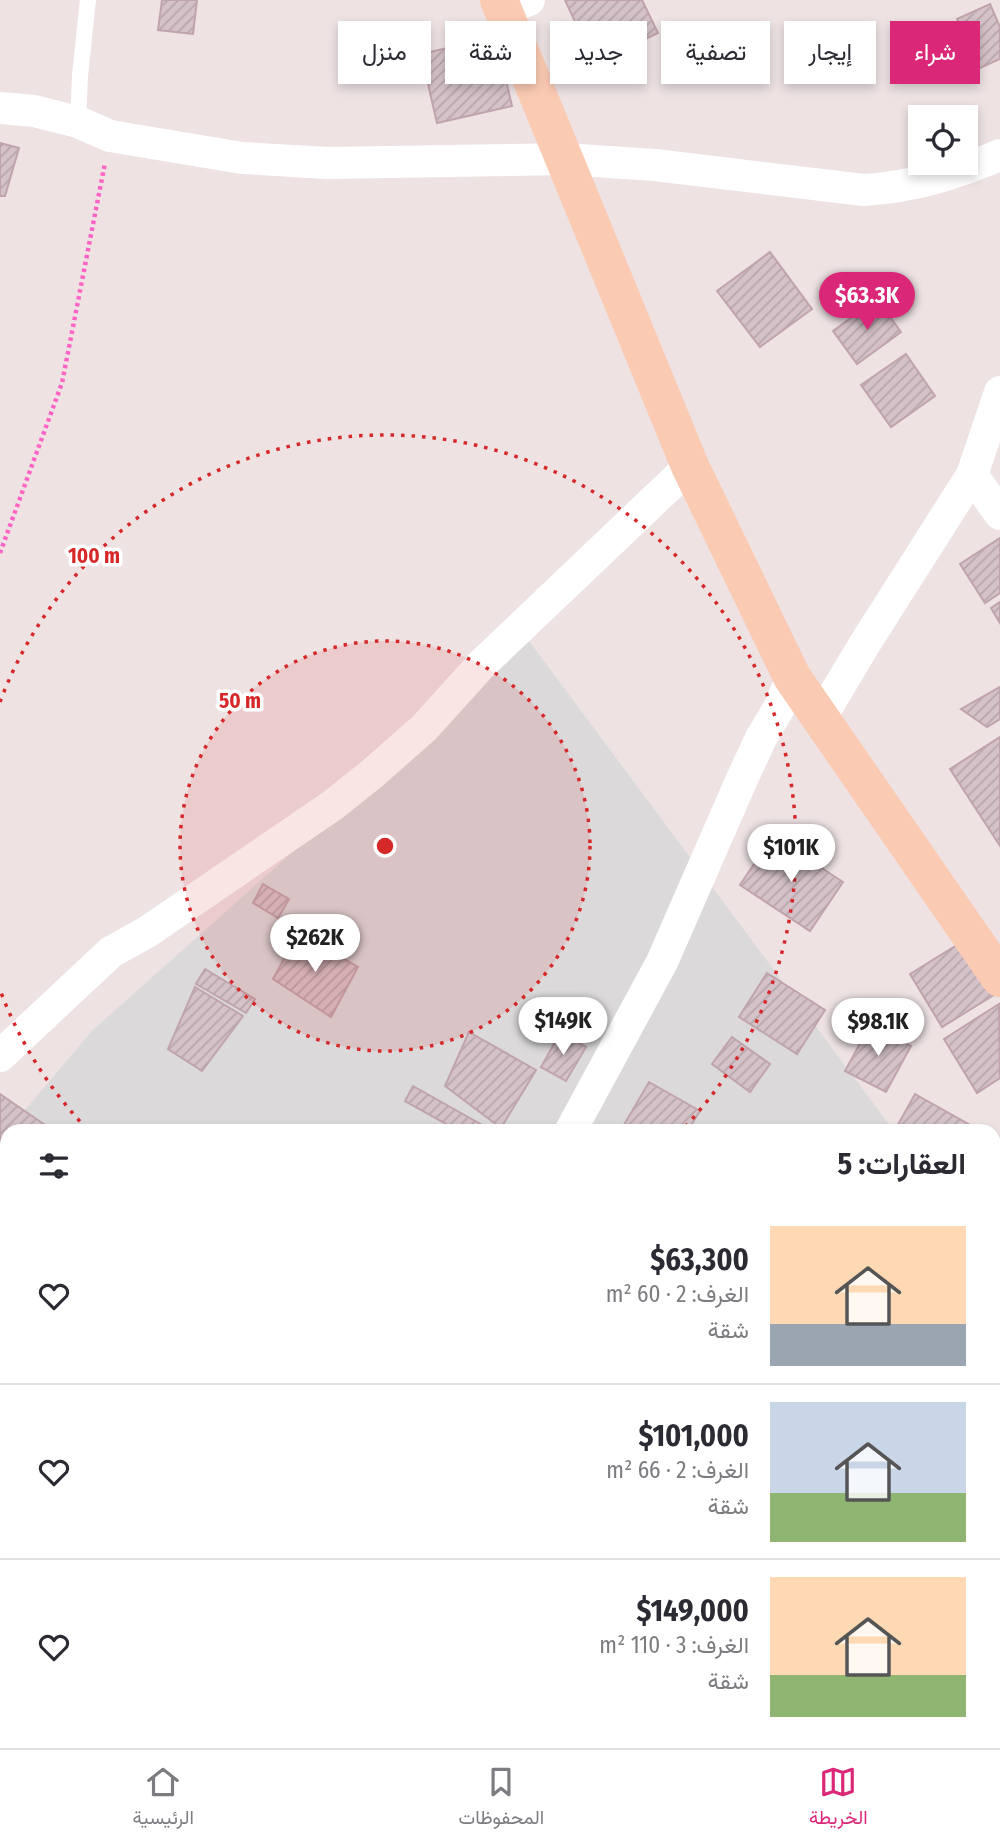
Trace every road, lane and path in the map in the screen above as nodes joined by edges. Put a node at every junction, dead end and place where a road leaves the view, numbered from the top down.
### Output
1 (88, 0) edge
2 (511, 4) edge
3 (0, 108) edge
4 (78, 122) junction
5 (110, 136) junction
6 (1000, 155) edge
7 (563, 159) junction
8 (1000, 392) edge
9 (690, 466) junction
10 (972, 475) junction
11 (1000, 514) edge
12 (0, 553) edge
13 (792, 677) junction
14 (821, 717) junction
15 (1000, 978) edge
16 (0, 1056) edge
17 (574, 1124) edge

1 - 4 lane
2 - 7 street
3 - 4 street
4 - 5 street
5 - 7 street
5 - 12 path
6 - 7 street
7 - 9 street
8 - 10 street
9 - 13 street
9 - 16 street
10 - 11 street
10 - 14 street
13 - 14 street
13 - 17 street
14 - 15 street

